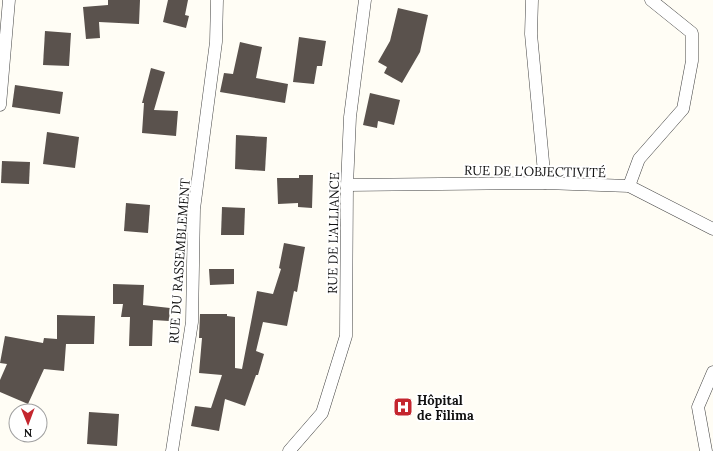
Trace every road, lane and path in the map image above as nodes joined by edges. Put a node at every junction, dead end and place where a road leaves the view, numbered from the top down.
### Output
1 (9, 0) edge
2 (217, 0) edge
3 (365, 0) edge
4 (532, 0) edge
5 (651, 0) edge
6 (0, 105) edge
7 (545, 183) junction
8 (347, 185) junction
9 (629, 186) junction
10 (713, 229) edge
11 (713, 372) edge
12 (172, 451) edge
13 (289, 451) edge
14 (706, 451) edge

1 - 6 street
2 - 12 street, RUE DU RASSEMBLEMENT
3 - 8 street, RUE DE L'ALLIANCE
4 - 7 street
5 - 9 street
7 - 8 street, RUE DE L'OBJECTIVITÉ
7 - 9 street, RUE DE L'OBJECTIVITÉ
8 - 13 street, RUE DE L'ALLIANCE
9 - 10 street, RUE DE L'OBJECTIVITÉ
11 - 14 street

